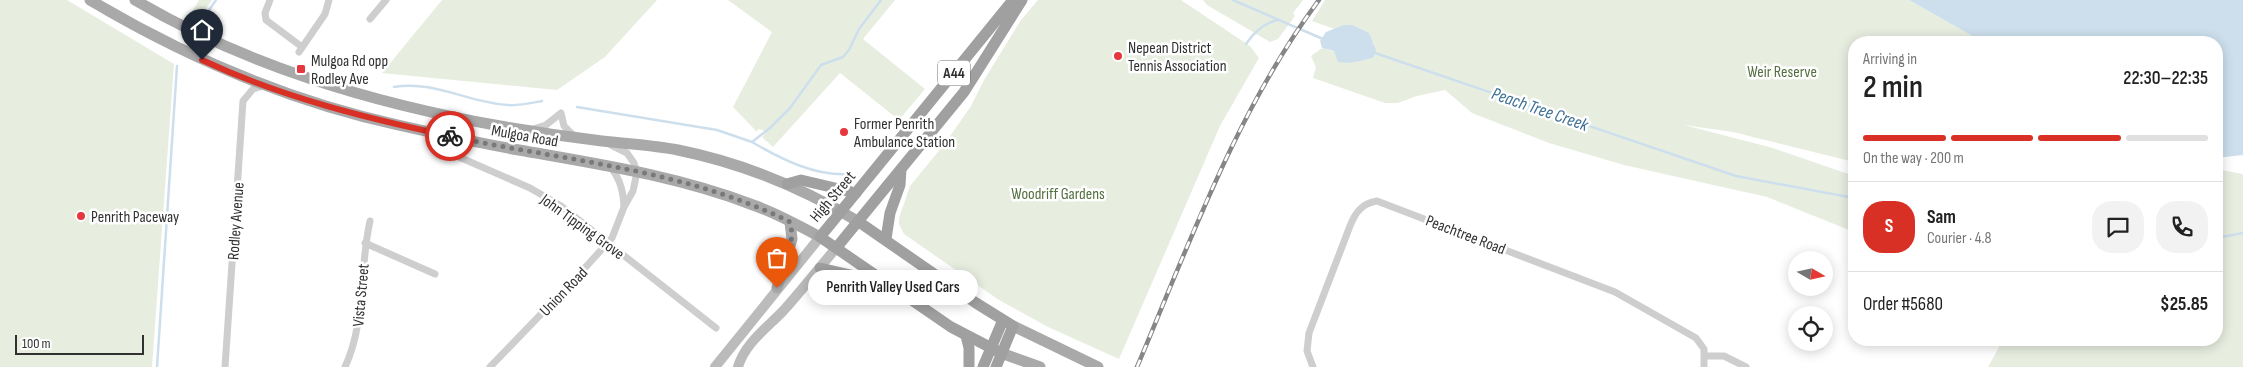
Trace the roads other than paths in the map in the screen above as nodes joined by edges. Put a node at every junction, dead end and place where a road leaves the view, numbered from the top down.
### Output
1 (90, 0) edge
2 (135, 0) edge
3 (270, 0) edge
4 (329, 0) edge
5 (386, 0) edge
6 (1013, 0) edge
7 (1022, 0) edge
8 (370, 19) dead end
9 (263, 86) junction
10 (530, 130) junction
11 (576, 137) junction
12 (603, 141) junction
13 (436, 147) dead end
14 (610, 166) junction
15 (901, 169) junction
16 (636, 172) junction
17 (787, 184) junction
18 (856, 193) junction
19 (624, 207) junction
20 (841, 211) junction
21 (370, 221) dead end
22 (790, 222) junction
23 (859, 222) junction
24 (820, 236) junction
25 (886, 240) junction
26 (608, 242) junction
27 (365, 243) junction
28 (837, 247) junction
29 (820, 268) junction
30 (435, 274) dead end
31 (879, 276) junction
32 (777, 288) junction
33 (1004, 321) junction
34 (716, 328) dead end
35 (966, 336) junction
36 (996, 351) junction
37 (1705, 356) junction
38 (225, 367) edge
39 (345, 367) edge
40 (490, 367) edge
41 (715, 367) edge
42 (738, 367) edge
43 (969, 367) edge
44 (984, 367) edge
45 (996, 367) edge
46 (1040, 367) edge
47 (1098, 367) edge
48 (1313, 367) edge
49 (1704, 367) edge
50 (1746, 367) edge

1 - 9 main road, Mulgoa Road
2 - 10 main road, Mulgoa Road
3 - 4 street
5 - 8 street
6 - 18 highway, High Street / A44
7 - 15 highway, A44
9 - 14 main road, Mulgoa Road
9 - 38 street, Rodley Avenue
10 - 11 main road, Mulgoa Road
10 - 11 street
11 - 12 main road, Mulgoa Road
12 - 16 street
12 - 17 main road, Mulgoa Road
13 - 26 street, John Tipping Grove
14 - 16 main road, Mulgoa Road
14 - 19 street
15 - 23 highway, A44
15 - 25 highway, A44
16 - 19 street, Union Road
16 - 22 main road, Mulgoa Road
17 - 18 highway
17 - 20 main road, Mulgoa Road
18 - 20 highway, High Street / A44
19 - 26 street, Union Road
20 - 23 main road, Mulgoa Road
20 - 24 highway, High Street / A44
21 - 27 street, Vista Street
22 - 24 main road, Mulgoa Road
22 - 32 main road
23 - 25 highway
23 - 28 highway
24 - 28 highway
24 - 32 main road, High Street
25 - 33 highway
26 - 34 street, John Tipping Grove
26 - 40 street, Union Road
27 - 30 street
27 - 39 street, Vista Street
28 - 29 main road
28 - 31 highway
29 - 31 highway
29 - 42 main road
31 - 35 highway
32 - 41 main road, High Street
33 - 36 highway
33 - 47 main road
35 - 36 highway
35 - 43 highway
36 - 44 highway
36 - 45 highway
36 - 46 main road
37 - 48 street, Peachtree Road
37 - 49 street
37 - 50 street

